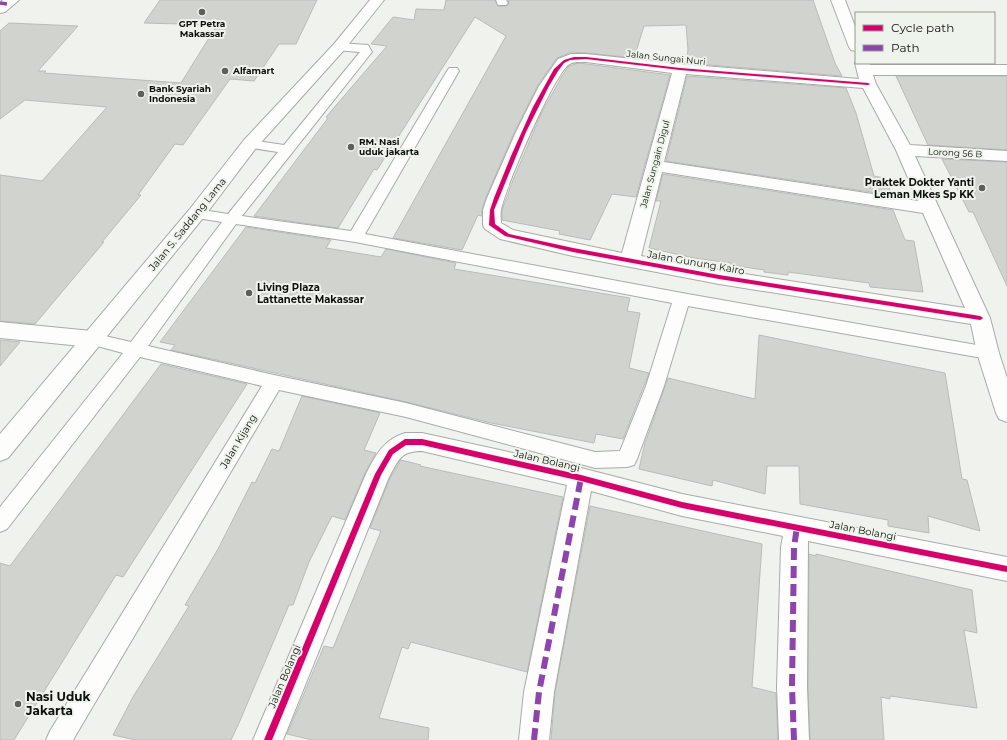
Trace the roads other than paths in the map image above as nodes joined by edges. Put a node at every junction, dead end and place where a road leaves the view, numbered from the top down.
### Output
1 (12, 0) edge
2 (377, 0) edge
3 (838, 0) edge
4 (0, 9) edge
5 (855, 44) edge
6 (339, 47) junction
7 (680, 69) junction
8 (1007, 70) edge
9 (453, 71) dead end
10 (865, 72) edge
11 (250, 144) junction
12 (286, 149) junction
13 (516, 150) joint
14 (904, 150) junction
15 (1007, 156) edge
16 (654, 166) junction
17 (929, 208) junction
18 (196, 214) junction
19 (232, 219) junction
20 (355, 237) junction
21 (630, 260) junction
22 (682, 299) junction
23 (980, 318) junction
24 (0, 330) edge
25 (92, 339) junction
26 (135, 350) junction
27 (988, 353) junction
28 (274, 382) junction
29 (1006, 407) edge
30 (0, 451) edge
31 (581, 478) junction
32 (4, 512) edge
33 (797, 527) junction
34 (1007, 569) edge
35 (58, 740) edge
36 (268, 740) edge
37 (534, 740) edge
38 (794, 740) edge

1 - 4 street
2 - 6 street, Jalan S. Saddang Lama
3 - 5 street
6 - 11 street, Jalan S. Saddang Lama
6 - 12 lane
7 - 10 street, Jalan Sungai Nuri
7 - 13 street, Jalan Sungai Nuri
7 - 16 street, Jalan Sungain Digul
8 - 10 street, Jalan Sungai Nuri
9 - 20 lane
10 - 14 street
11 - 12 lane
11 - 18 street, Jalan S. Saddang Lama
12 - 19 lane
13 - 21 street, Jalan Gunung Kairo
14 - 15 street, Lorong 56 B
14 - 17 street
16 - 17 street
16 - 21 street, Jalan Sungain Digul
17 - 23 street
18 - 19 lane
18 - 25 street, Jalan S. Saddang Lama
19 - 20 lane
19 - 26 lane
20 - 22 lane
21 - 23 street, Jalan Gunung Kairo
22 - 27 lane
22 - 28 lane, Jalan Bolangi
23 - 27 street
24 - 25 street
25 - 26 lane
25 - 30 street, Jalan S. Saddang Lama
26 - 28 lane
26 - 32 lane
27 - 29 street
28 - 35 lane, Jalan Kijang
31 - 33 street, Jalan Bolangi
31 - 36 street, Jalan Bolangi
31 - 37 street
33 - 34 street, Jalan Bolangi
33 - 38 street

